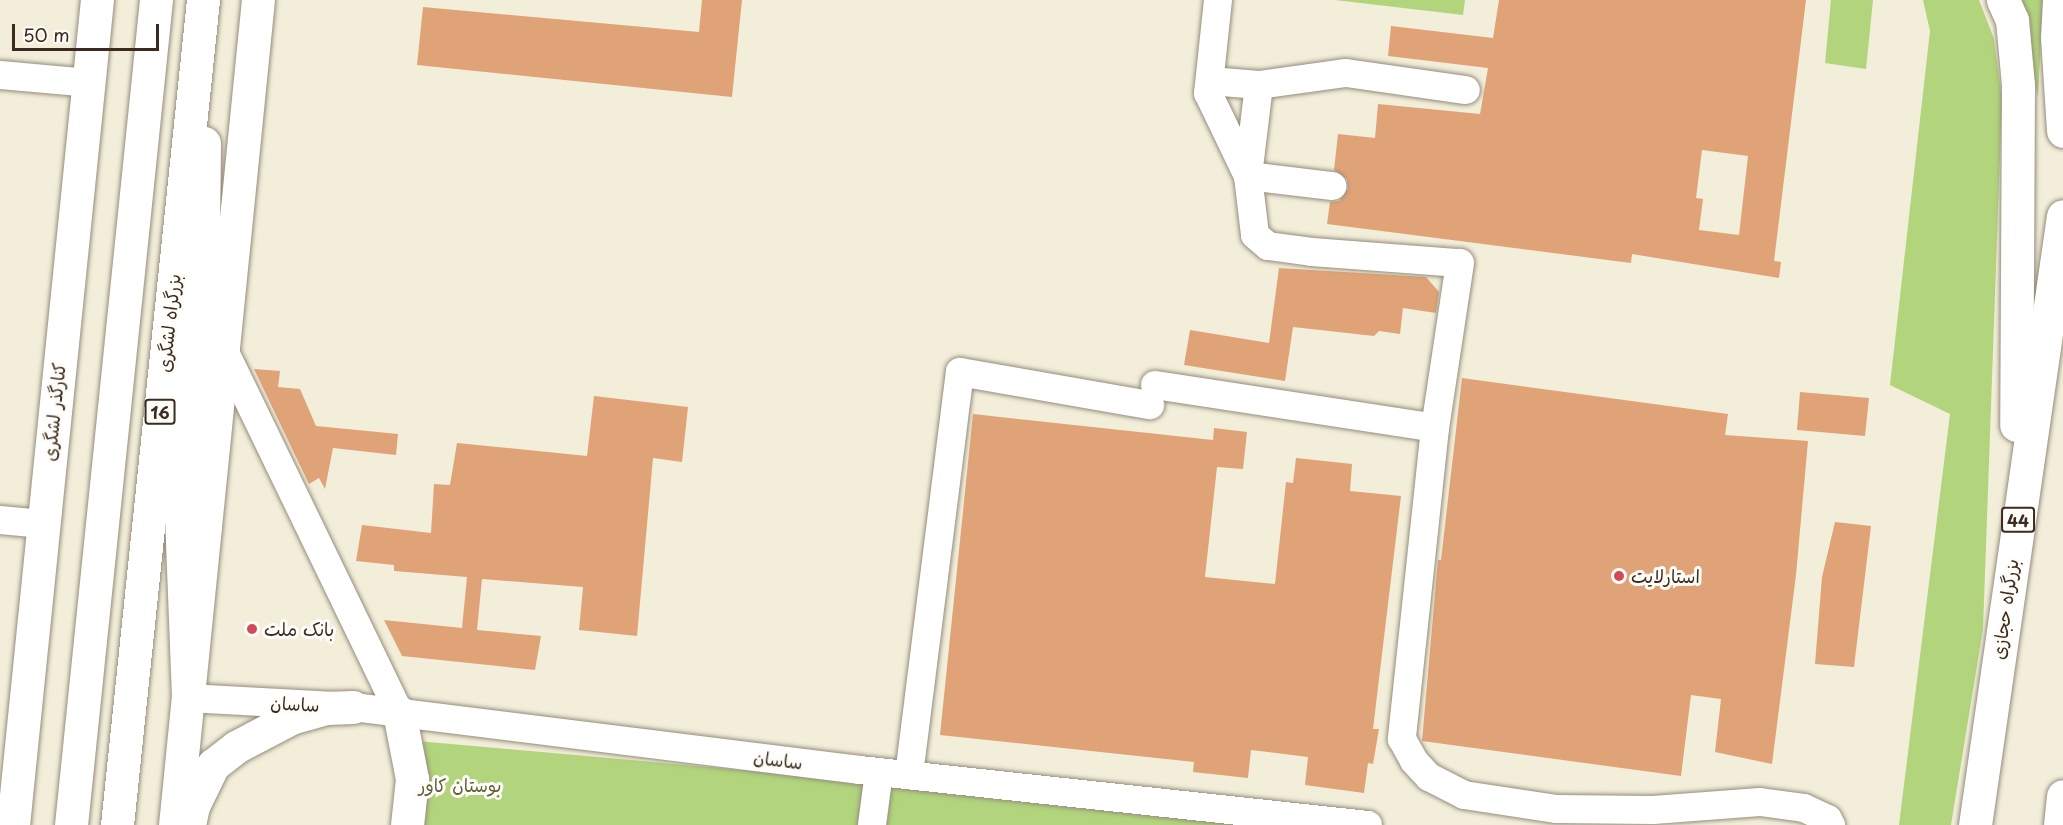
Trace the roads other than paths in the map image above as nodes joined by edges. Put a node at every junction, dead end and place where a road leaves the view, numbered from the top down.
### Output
1 (97, 0) edge
2 (156, 0) edge
3 (203, 0) edge
4 (258, 0) edge
5 (1218, 0) edge
6 (2003, 0) edge
7 (2059, 0) edge
8 (199, 39) junction
9 (0, 75) edge
10 (1210, 81) junction
11 (88, 83) junction
12 (1259, 85) junction
13 (1466, 90) dead end
14 (2063, 131) edge
15 (1248, 176) junction
16 (1332, 186) dead end
17 (2063, 216) edge
18 (223, 348) junction
19 (1435, 428) junction
20 (0, 520) edge
21 (43, 524) junction
22 (2016, 531) junction
23 (188, 698) junction
24 (0, 699) edge
25 (353, 707) junction
26 (399, 712) junction
27 (20, 760) junction
28 (879, 772) junction
29 (909, 775) junction
30 (2063, 796) edge
31 (1167, 814) edge
32 (13, 825) edge
33 (71, 825) edge
34 (117, 825) edge
35 (175, 825) edge
36 (189, 825) edge
37 (407, 825) edge
38 (872, 825) edge
39 (1368, 825) edge
40 (1831, 825) edge
41 (1975, 825) edge
42 (2060, 825) edge

1 - 11 main road, کنارگذر لشگری
2 - 33 main road
3 - 8 main road, بزرگراه لشگری / 16
4 - 18 main road
5 - 10 street
6 - 22 main road
7 - 14 main road
8 - 23 main road
8 - 34 main road, بزرگراه لشگری / 16
9 - 11 street
10 - 12 street
10 - 15 street
11 - 21 main road, کنارگذر لشگری
12 - 13 street
12 - 15 street
15 - 16 street
15 - 19 street
17 - 22 main road, بزرگراه حجازی / 44
18 - 23 main road
18 - 26 street
19 - 29 street
19 - 40 street
20 - 21 street
21 - 27 main road, کنارگذر لشگری
22 - 41 main road, بزرگراه حجازی / 44
23 - 25 street, ساسان
23 - 35 main road
24 - 27 main road
25 - 26 street, ساسان
25 - 36 main road
26 - 28 street, ساسان
26 - 37 main road
27 - 32 main road, کنارگذر لشگری
28 - 29 street, ساسان
28 - 38 street
29 - 31 street, ساسان
30 - 42 main road
31 - 39 street, ساسان

